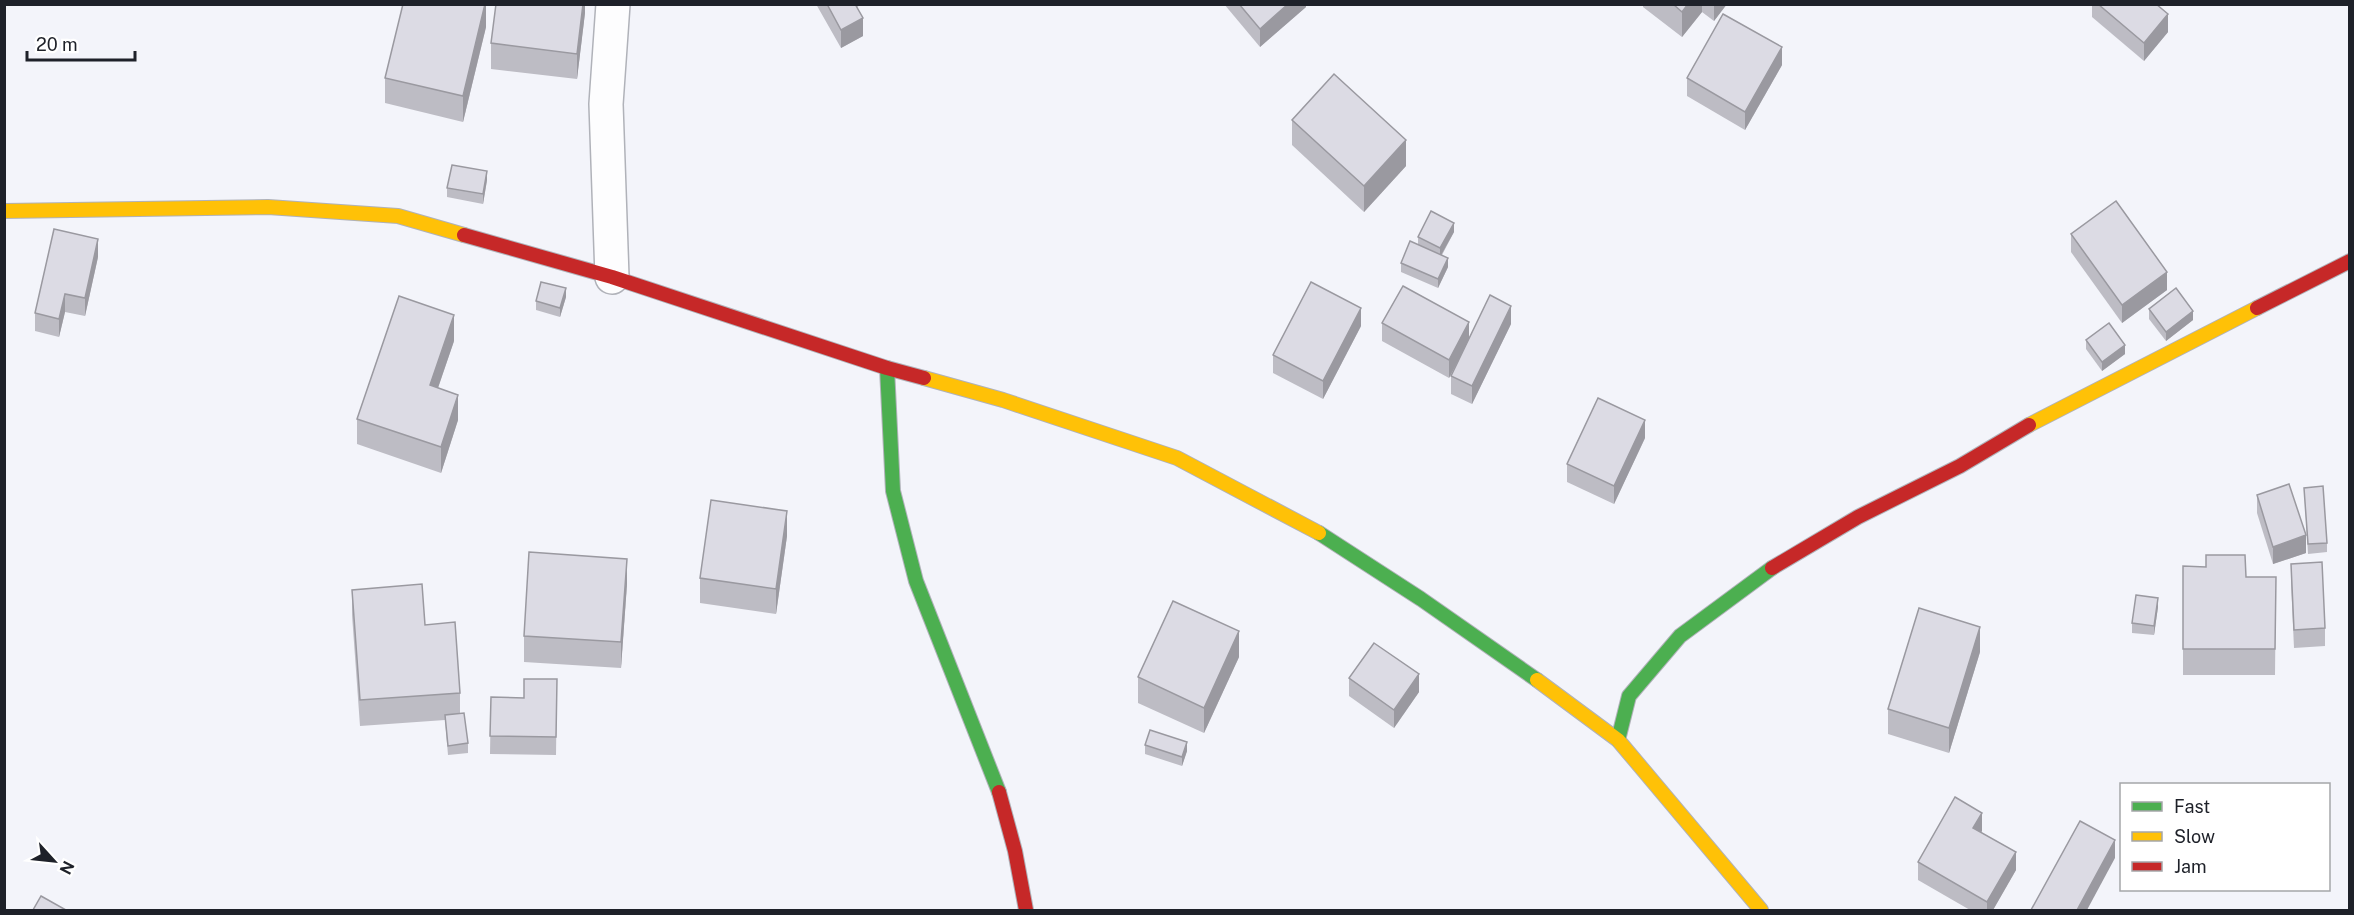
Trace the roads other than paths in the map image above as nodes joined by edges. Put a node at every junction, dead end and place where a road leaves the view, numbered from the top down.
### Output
1 (613, 4) edge
2 (4, 211) edge
3 (2349, 261) edge
4 (612, 277) junction
5 (887, 368) junction
6 (1618, 740) junction
7 (1026, 910) edge
8 (1761, 910) edge

1 - 4 street
2 - 4 street
3 - 6 street
4 - 5 street
5 - 6 street
5 - 7 street
6 - 8 street

